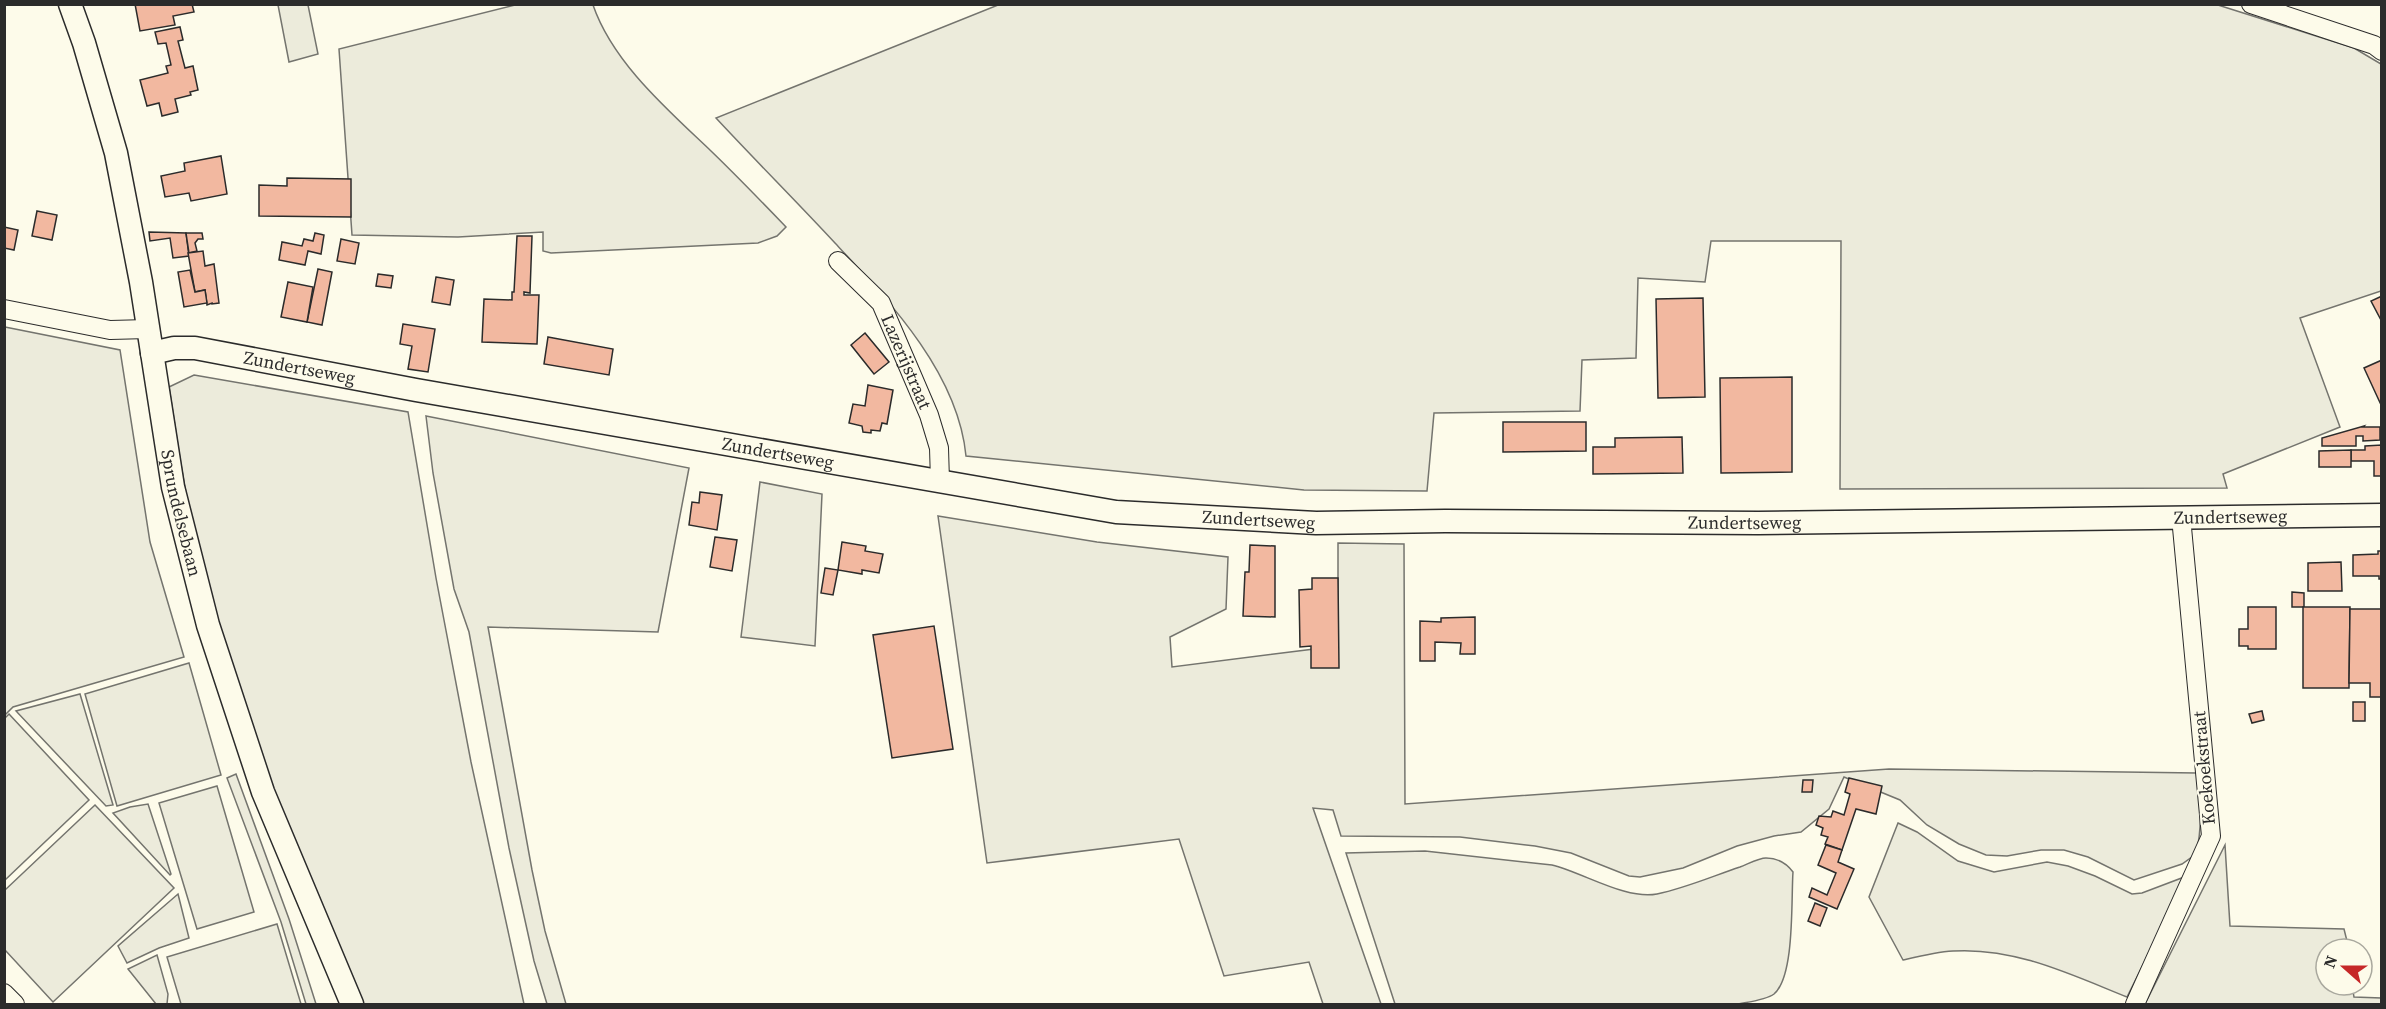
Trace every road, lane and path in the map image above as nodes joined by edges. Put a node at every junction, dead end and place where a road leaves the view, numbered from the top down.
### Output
1 (70, 4) edge
2 (2251, 4) edge
3 (2382, 51) edge
4 (838, 261) dead end
5 (4, 309) edge
6 (148, 329) junction
7 (152, 353) junction
8 (940, 481) junction
9 (2382, 515) edge
10 (2181, 517) junction
11 (4, 993) edge
12 (15, 1005) edge
13 (352, 1005) edge
14 (2135, 1005) edge

1 - 6 street, Sprundelsebaan
2 - 3 street
4 - 8 street, Lazerijstraat
5 - 6 street
6 - 7 street, Sprundelsebaan
7 - 8 street, Zundertseweg
7 - 13 street, Sprundelsebaan
8 - 10 street, Zundertseweg
9 - 10 street, Zundertseweg
10 - 14 street, Koekoekstraat
11 - 12 street

